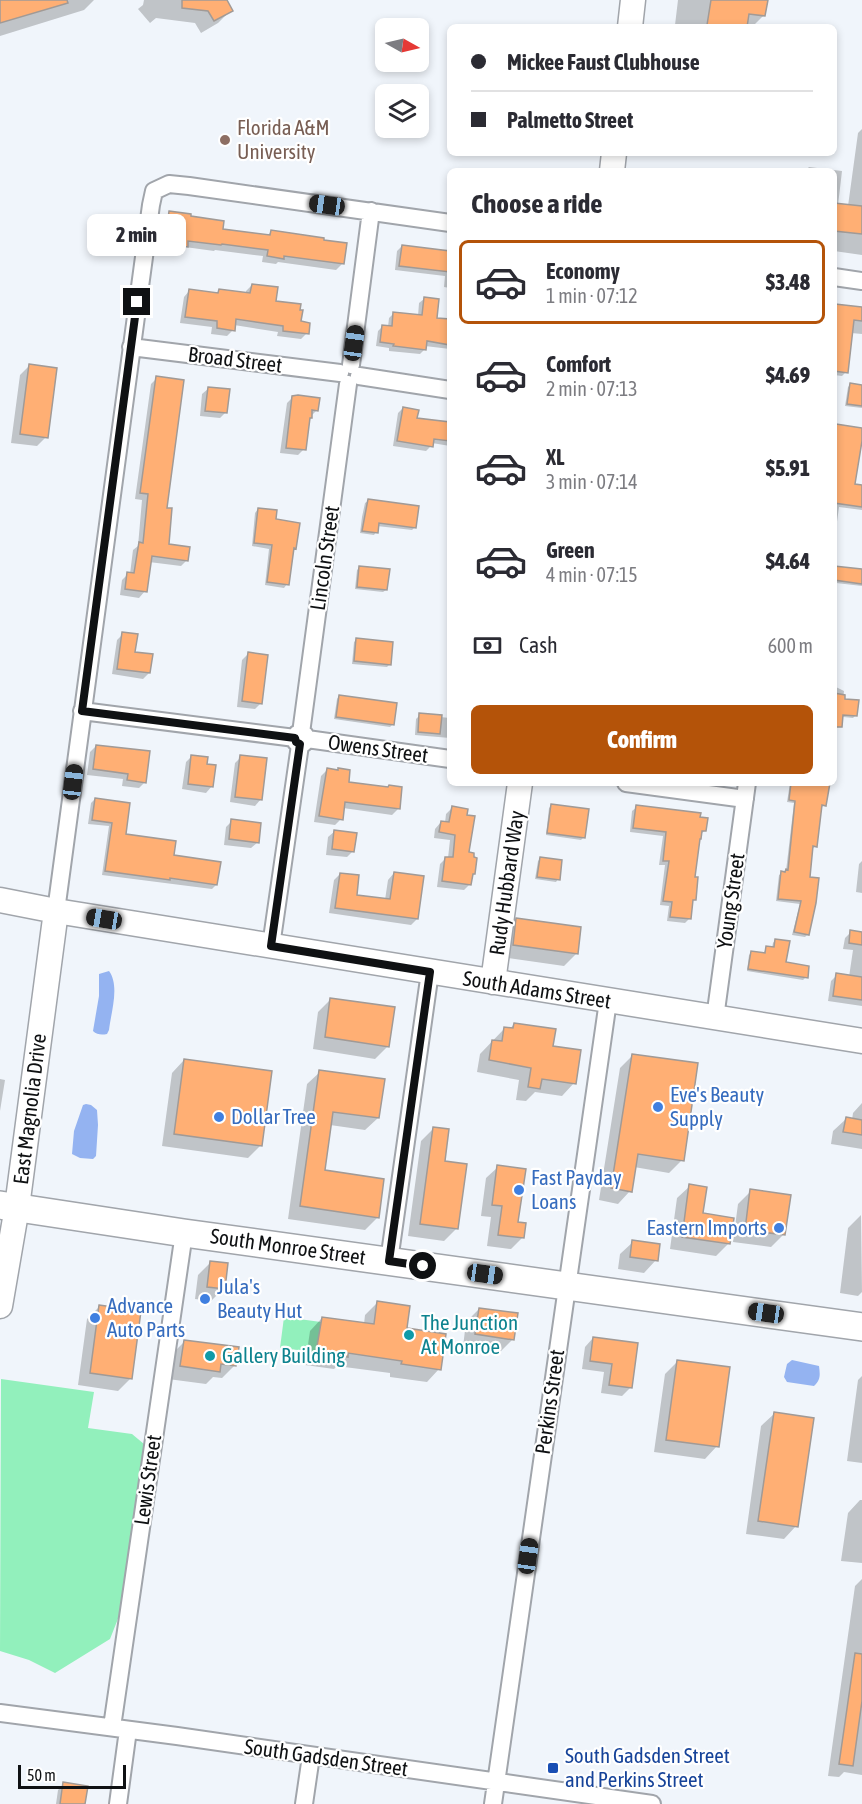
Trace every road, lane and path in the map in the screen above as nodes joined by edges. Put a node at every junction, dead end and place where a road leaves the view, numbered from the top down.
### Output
1 (633, 0) edge
2 (630, 24) edge
3 (371, 211) junction
4 (447, 223) edge
5 (837, 277) edge
6 (862, 281) edge
7 (131, 346) junction
8 (349, 375) junction
9 (447, 390) edge
10 (82, 711) junction
11 (301, 739) junction
12 (447, 759) edge
13 (520, 786) edge
14 (671, 786) edge
15 (746, 791) edge
16 (0, 900) edge
17 (56, 911) junction
18 (271, 946) junction
19 (430, 972) junction
20 (493, 982) junction
21 (608, 1001) junction
22 (715, 1018) junction
23 (862, 1041) edge
24 (9, 1206) edge
25 (184, 1233) junction
26 (389, 1261) junction
27 (566, 1286) junction
28 (0, 1306) edge
29 (862, 1327) edge
30 (0, 1713) edge
31 (120, 1728) junction
32 (311, 1756) junction
33 (496, 1782) junction
34 (118, 1804) edge
35 (304, 1804) edge
36 (493, 1804) edge
37 (652, 1804) edge

1 - 2 main road
3 - 4 street
3 - 7 street
3 - 8 street, Lincoln Street
5 - 6 street
7 - 8 street, Broad Street
7 - 10 street
8 - 9 street, Broad Street
8 - 11 street, Lincoln Street
10 - 11 street, Owens Street
10 - 17 street
11 - 12 street, Owens Street
11 - 18 street, Lincoln Street
13 - 20 main road, Rudy Hubbard Way
14 - 15 street
15 - 22 street, Young Street
16 - 17 main road, South Adams Street
17 - 18 main road, South Adams Street
17 - 24 main road, East Magnolia Drive
18 - 19 main road, South Adams Street
19 - 20 main road, South Adams Street
19 - 26 street
20 - 21 main road, South Adams Street
21 - 22 main road, South Adams Street
21 - 27 street, Perkins Street
22 - 23 main road, South Adams Street
24 - 25 main road, South Monroe Street
24 - 28 main road, East Magnolia Drive
25 - 26 main road, South Monroe Street
25 - 31 street, Lewis Street
26 - 27 main road, South Monroe Street
27 - 29 main road, South Monroe Street
27 - 33 street, Perkins Street
30 - 31 street, South Gadsden Street
31 - 32 street, South Gadsden Street
31 - 34 street, Lewis Street
32 - 33 street, South Gadsden Street
32 - 35 street
33 - 36 street, Perkins Street
33 - 37 street, South Gadsden Street

